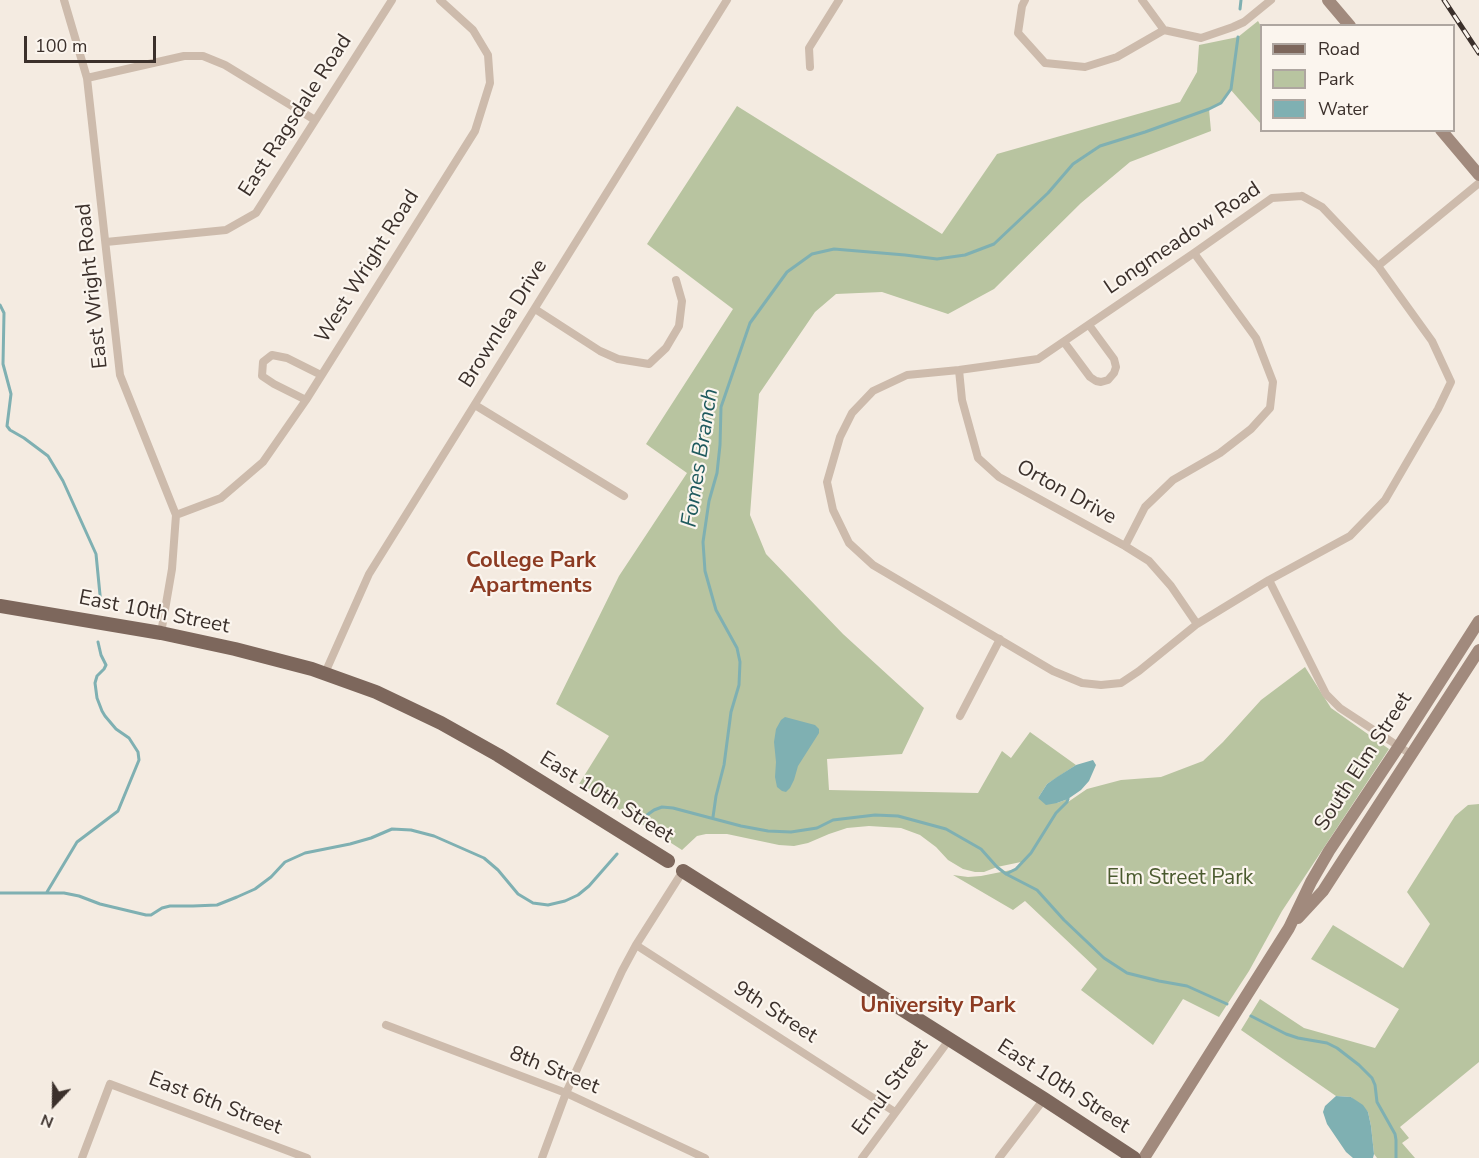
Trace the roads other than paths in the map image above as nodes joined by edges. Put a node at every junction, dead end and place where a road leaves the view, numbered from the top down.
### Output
1 (64, 0) edge
2 (392, 0) edge
3 (440, 0) edge
4 (727, 0) edge
5 (839, 0) edge
6 (1025, 0) edge
7 (1142, 0) edge
8 (1271, 0) edge
9 (1328, 0) edge
10 (1348, 24) edge
11 (1164, 30) junction
12 (810, 67) dead end
13 (87, 78) junction
14 (315, 120) junction
15 (1443, 132) edge
16 (1479, 175) edge
17 (1479, 183) edge
18 (106, 242) junction
19 (1194, 253) junction
20 (1378, 266) junction
21 (676, 280) dead end
22 (535, 309) junction
23 (1089, 325) junction
24 (1065, 342) junction
25 (959, 370) junction
26 (321, 375) junction
27 (306, 400) junction
28 (475, 405) junction
29 (624, 496) dead end
30 (176, 515) junction
31 (1125, 546) junction
32 (1269, 580) junction
33 (0, 606) edge
34 (1479, 621) edge
35 (1197, 624) junction
36 (161, 633) junction
37 (1000, 639) junction
38 (1479, 650) edge
39 (325, 673) junction
40 (1443, 677) junction
41 (1456, 686) junction
42 (960, 716) dead end
43 (1399, 746) junction
44 (1412, 755) junction
45 (1329, 851) junction
46 (668, 861) joint
47 (1343, 861) junction
48 (683, 871) junction
49 (1311, 882) junction
50 (1323, 891) junction
51 (1289, 928) junction
52 (636, 945) junction
53 (386, 1025) dead end
54 (949, 1040) junction
55 (566, 1093) junction
56 (1044, 1099) junction
57 (895, 1112) junction
58 (82, 1158) edge
59 (307, 1158) edge
60 (542, 1158) edge
61 (705, 1158) edge
62 (862, 1158) edge
63 (999, 1158) edge
64 (1134, 1158) edge
65 (1144, 1158) edge

1 - 13 street, East Wright Road
2 - 14 street, East Ragsdale Road
3 - 26 street, West Wright Road
4 - 22 street, Brownlea Drive
5 - 12 street
6 - 11 street
7 - 11 street
8 - 11 street
9 - 10 street
13 - 14 street
13 - 18 street, East Wright Road
14 - 18 street, East Ragsdale Road
15 - 16 street
17 - 20 street
18 - 30 street, East Wright Road
19 - 20 street, Longmeadow Road
19 - 23 street, Longmeadow Road
19 - 31 street
20 - 32 street, Longmeadow Road
21 - 22 street
22 - 28 street, Brownlea Drive
23 - 24 street, Longmeadow Road
23 - 24 street
24 - 25 street, Longmeadow Road
25 - 31 street, Orton Drive
25 - 37 street, Longmeadow Road
26 - 27 street, West Wright Road
26 - 27 street
27 - 30 street, West Wright Road
28 - 29 street
28 - 39 street, Brownlea Drive
30 - 36 street, East Wright Road
31 - 35 street, Orton Drive
32 - 35 street, Longmeadow Road
32 - 43 street
33 - 36 main road, East 10th Street
34 - 40 street, South Elm Street
35 - 37 street, Longmeadow Road
36 - 39 main road, East 10th Street
37 - 42 street
38 - 41 street, South Elm Street
39 - 46 main road, East 10th Street
40 - 41 street
40 - 43 street, South Elm Street
41 - 44 street, South Elm Street
43 - 44 street
43 - 45 street, South Elm Street
44 - 47 street, South Elm Street
45 - 47 street
45 - 49 street, South Elm Street
46 - 48 street, East 10th Street
47 - 50 street, South Elm Street
48 - 52 street
48 - 54 main road, East 10th Street
49 - 50 street
49 - 51 street, South Elm Street
50 - 51 street, South Elm Street
51 - 65 street, South Elm Street
52 - 55 street
52 - 57 street, 9th Street
53 - 55 street, 8th Street
54 - 56 main road, East 10th Street
54 - 57 street, Ernul Street
55 - 60 street
55 - 61 street, 8th Street
56 - 63 street
56 - 64 main road, East 10th Street
57 - 62 street, Ernul Street
58 - 59 street, East 6th Street

